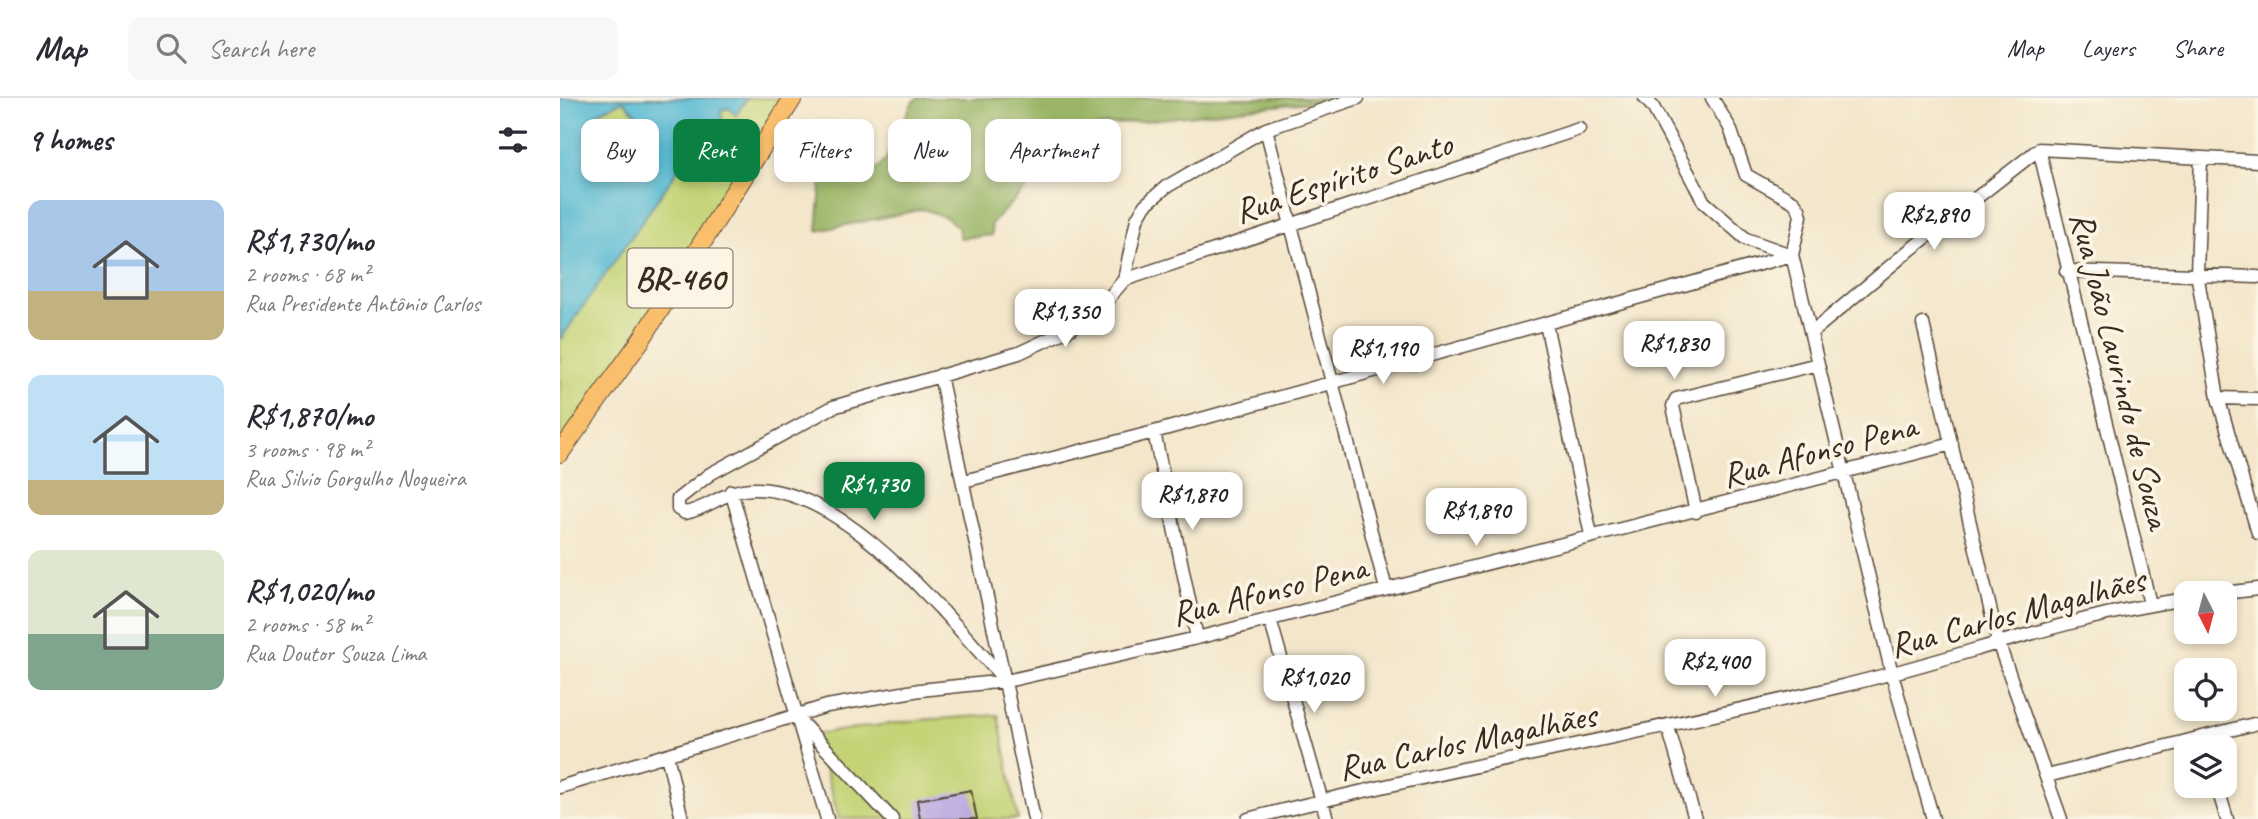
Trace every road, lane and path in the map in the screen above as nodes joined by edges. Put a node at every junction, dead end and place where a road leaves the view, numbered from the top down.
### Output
1 (793, 98) edge
2 (1358, 98) edge
3 (1645, 98) edge
4 (1712, 98) edge
5 (1266, 129) junction
6 (1579, 129) dead end
7 (2039, 149) junction
8 (2201, 158) junction
9 (2258, 161) edge
10 (1290, 223) junction
11 (1791, 255) junction
12 (2066, 271) junction
13 (2197, 273) junction
14 (2258, 277) edge
15 (1124, 280) junction
16 (1546, 324) junction
17 (1923, 324) dead end
18 (1811, 333) junction
19 (1818, 364) junction
20 (940, 375) junction
21 (1332, 383) junction
22 (2218, 398) junction
23 (2258, 399) edge
24 (1154, 432) junction
25 (1952, 444) junction
26 (560, 453) edge
27 (1844, 472) junction
28 (964, 481) junction
29 (731, 491) junction
30 (1696, 512) junction
31 (2258, 533) edge
32 (1591, 535) junction
33 (1386, 589) junction
34 (2258, 589) edge
35 (2237, 591) edge
36 (2174, 601) edge
37 (2150, 604) junction
38 (1270, 619) junction
39 (1197, 638) junction
40 (1998, 642) junction
41 (1892, 674) junction
42 (1006, 681) junction
43 (794, 715) junction
44 (2258, 723) edge
45 (1668, 727) junction
46 (2223, 735) edge
47 (2174, 748) edge
48 (667, 755) junction
49 (2047, 776) junction
50 (560, 787) edge
51 (2221, 798) edge
52 (1322, 800) junction
53 (682, 819) edge
54 (827, 819) edge
55 (892, 819) edge
56 (1034, 819) edge
57 (1248, 819) edge
58 (1327, 819) edge
59 (1695, 819) edge
60 (1933, 819) edge
61 (2061, 819) edge
62 (2227, 819) edge

1 - 26 main road, BR-460
2 - 5 street
3 - 11 street
4 - 11 street
5 - 10 street
5 - 15 street
6 - 10 street, Rua Espírito Santo
7 - 8 street
7 - 12 street, Rua João Laurindo de Souza
7 - 18 street
8 - 9 street
8 - 13 street
10 - 15 street, Rua Espírito Santo
10 - 21 street
11 - 16 street
11 - 18 street
12 - 13 street
12 - 37 street, Rua João Laurindo de Souza
13 - 14 street
13 - 22 street
15 - 20 street
16 - 21 street
16 - 32 street
17 - 25 street
18 - 19 street
19 - 27 street
19 - 30 street
20 - 28 street
20 - 29 street
21 - 24 street
21 - 33 street
22 - 23 street
22 - 31 street
24 - 28 street
24 - 39 street
25 - 27 street, Rua Afonso Pena
25 - 40 street
27 - 30 street, Rua Afonso Pena
27 - 41 street
28 - 42 street
29 - 42 street
29 - 43 street
30 - 32 street, Rua Afonso Pena
32 - 33 street, Rua Afonso Pena
33 - 38 street, Rua Afonso Pena
34 - 35 street
36 - 37 street, Rua Carlos Magalhães
37 - 40 street, Rua Carlos Magalhães
38 - 39 street, Rua Afonso Pena
38 - 52 street
39 - 42 street, Rua Afonso Pena
40 - 41 street, Rua Carlos Magalhães
40 - 49 street
41 - 45 street, Rua Carlos Magalhães
41 - 60 street
42 - 43 street, Rua Afonso Pena
42 - 56 street
43 - 48 street, Rua Afonso Pena
43 - 54 street
43 - 55 street
44 - 46 street
45 - 52 street, Rua Carlos Magalhães
45 - 59 street
47 - 49 street
48 - 50 street, Rua Afonso Pena
48 - 53 street
49 - 61 street
51 - 62 street
52 - 57 street, Rua Carlos Magalhães
52 - 58 street

